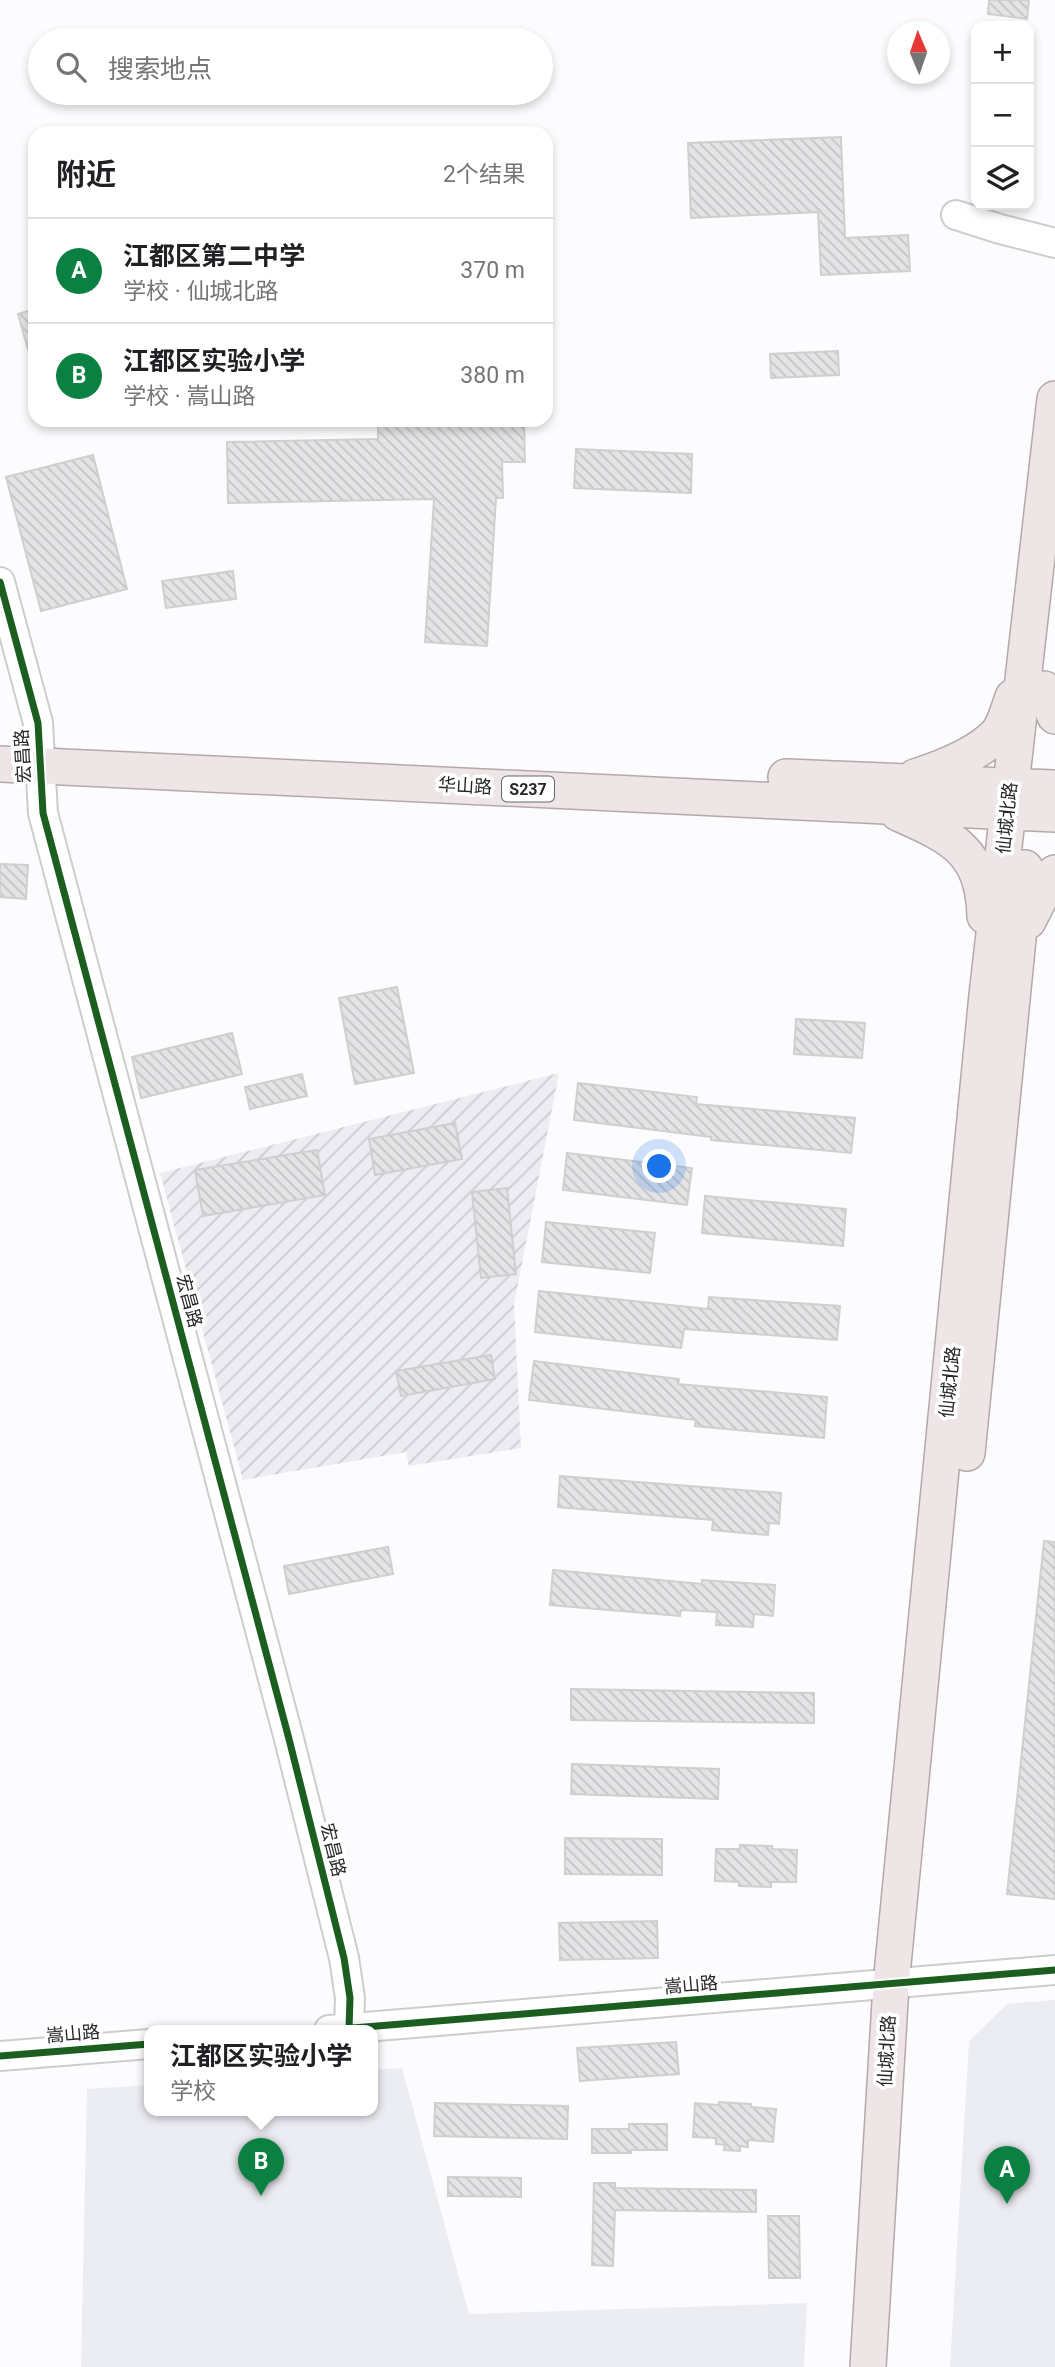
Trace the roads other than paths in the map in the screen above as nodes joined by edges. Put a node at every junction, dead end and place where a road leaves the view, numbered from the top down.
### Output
1 (956, 215) dead end
2 (1055, 243) edge
3 (1055, 400) edge
4 (0, 582) edge
5 (1055, 584) edge
6 (1041, 692) edge
7 (0, 743) edge
8 (39, 755) junction
9 (0, 764) edge
10 (891, 794) junction
11 (1032, 800) edge
12 (1055, 873) edge
13 (1018, 939) junction
14 (987, 995) junction
15 (1055, 1970) edge
16 (903, 1983) junction
17 (340, 2025) edge
18 (378, 2026) edge
19 (144, 2044) edge
20 (0, 2056) edge
21 (868, 2367) edge
22 (892, 2367) edge

1 - 2 street
3 - 6 main road, 仙城北路
4 - 8 street, 宏昌路
5 - 6 main road, 仙城北路
6 - 10 main road
6 - 11 main road, 仙城北路
7 - 8 main road, S237
8 - 9 main road, S237
8 - 10 main road, S237
8 - 17 street, 宏昌路
10 - 11 main road, S237
10 - 14 main road
11 - 13 main road, 仙城北路
11 - 14 main road, 仙城北路
12 - 13 main road
13 - 16 main road, 仙城北路
14 - 16 main road, 仙城北路
15 - 16 street, 嵩山路
16 - 18 street, 嵩山路
16 - 21 main road, 仙城北路
16 - 22 main road, 仙城北路
19 - 20 street, 嵩山路

